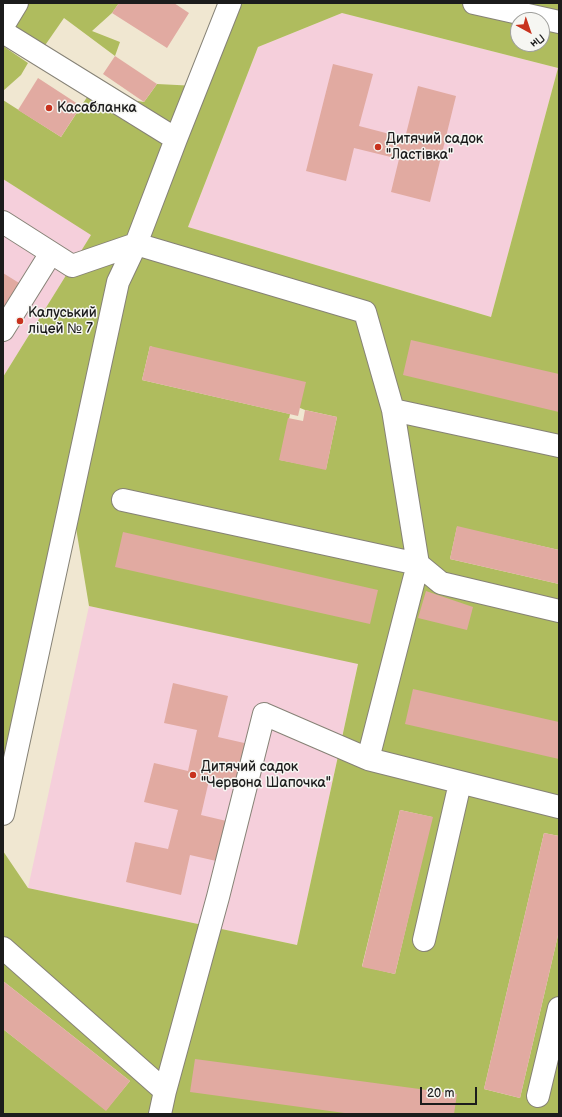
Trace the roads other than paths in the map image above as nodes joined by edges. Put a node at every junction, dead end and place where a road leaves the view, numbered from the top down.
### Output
1 (17, 3) edge
2 (230, 3) edge
3 (474, 3) edge
4 (559, 22) edge
5 (3, 26) edge
6 (3, 32) edge
7 (176, 139) junction
8 (3, 222) edge
9 (136, 244) junction
10 (52, 253) junction
11 (3, 330) edge
12 (393, 410) junction
13 (559, 446) edge
14 (123, 500) dead end
15 (418, 564) junction
16 (559, 611) edge
17 (368, 759) junction
18 (460, 783) junction
19 (559, 807) edge
20 (3, 814) edge
21 (424, 940) dead end
22 (3, 948) edge
23 (559, 1008) edge
24 (165, 1091) junction
25 (538, 1096) dead end
26 (160, 1114) edge

1 - 5 lane
2 - 7 lane
3 - 4 lane
6 - 7 lane
7 - 9 lane
8 - 10 lane
9 - 10 lane
9 - 12 lane
9 - 20 lane
10 - 11 lane
12 - 13 lane
12 - 15 lane
14 - 15 lane
15 - 16 lane
15 - 17 lane
17 - 18 lane
17 - 24 lane
18 - 19 lane
18 - 21 lane
22 - 24 lane
23 - 25 lane
24 - 26 lane

